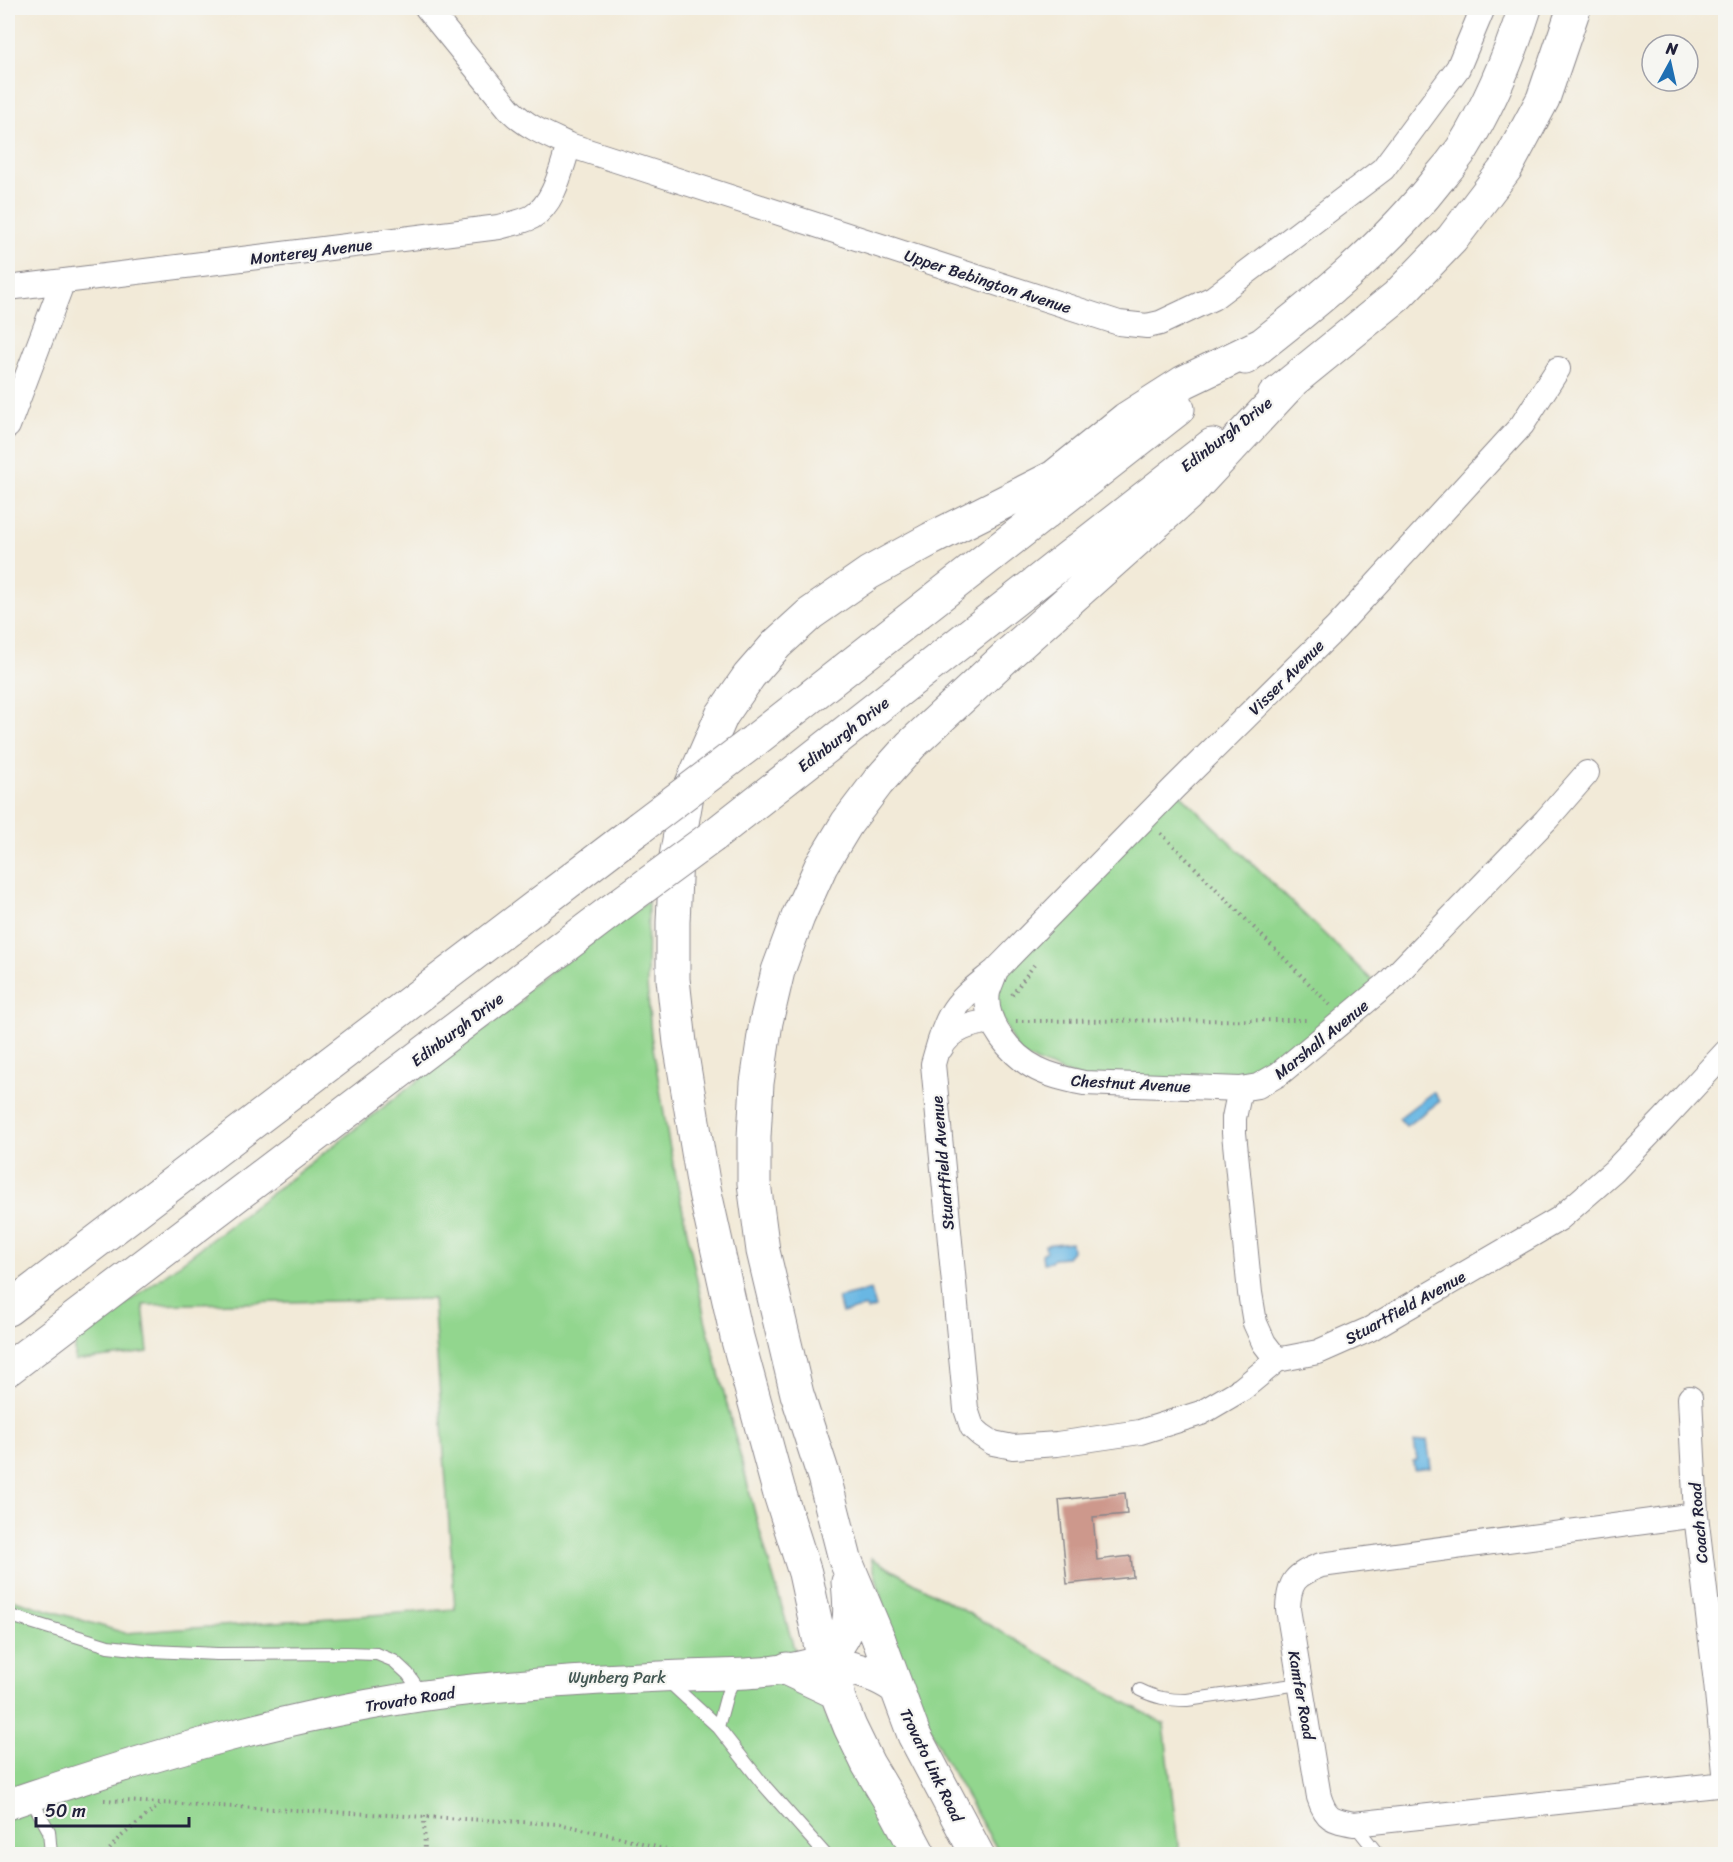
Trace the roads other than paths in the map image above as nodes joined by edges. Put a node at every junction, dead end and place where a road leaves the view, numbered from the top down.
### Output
1 (427, 8) edge
2 (1483, 8) edge
3 (1525, 8) edge
4 (1574, 8) edge
5 (569, 145) junction
6 (63, 281) junction
7 (8, 288) edge
8 (1261, 345) junction
9 (1558, 369) dead end
10 (1291, 383) junction
11 (8, 426) edge
12 (1587, 773) dead end
13 (996, 970) junction
14 (992, 1022) junction
15 (1725, 1052) edge
16 (933, 1064) junction
17 (1240, 1089) junction
18 (8, 1309) edge
19 (1277, 1360) junction
20 (8, 1369) edge
21 (1690, 1398) dead end
22 (1696, 1515) junction
23 (845, 1559) junction
24 (8, 1615) edge
25 (824, 1661) junction
26 (787, 1669) junction
27 (737, 1674) junction
28 (662, 1676) junction
29 (1721, 1682) edge
30 (1300, 1684) junction
31 (895, 1687) junction
32 (1140, 1690) dead end
33 (838, 1693) junction
34 (423, 1695) junction
35 (718, 1727) junction
36 (1725, 1783) edge
37 (18, 1800) edge
38 (1354, 1824) junction
39 (51, 1854) edge
40 (825, 1854) edge
41 (919, 1854) edge
42 (978, 1854) edge
43 (1377, 1854) edge

1 - 5 street, Upper Bebington Avenue
2 - 5 street, Upper Bebington Avenue
3 - 8 main road
4 - 10 main road, Edinburgh Drive
5 - 6 street, Monterey Avenue
6 - 7 street, Monterey Avenue
6 - 11 street
8 - 18 main road, bridge
8 - 25 main road
9 - 13 street, Visser Avenue
10 - 20 main road, Edinburgh Drive, bridge
10 - 23 main road
12 - 17 street, Marshall Avenue
13 - 14 street, Chestnut Avenue
13 - 16 street, Stuartfield Avenue
14 - 16 street
14 - 17 street, Chestnut Avenue
15 - 19 street, Stuartfield Avenue
16 - 19 street, Stuartfield Avenue
17 - 19 street
21 - 22 street, Coach Road
22 - 29 street, Coach Road
22 - 30 street, Kamfer Road
23 - 25 main road
23 - 31 main road, Trovato Link Road
24 - 34 lane
25 - 26 street, Trovato Road
25 - 31 main road
25 - 33 main road
26 - 27 street, Trovato Road
26 - 33 main road
27 - 28 street, Trovato Road
27 - 35 lane
28 - 34 street, Trovato Road
28 - 35 lane
29 - 36 street, Coach Road
30 - 32 lane
30 - 38 street, Kamfer Road
31 - 42 main road, Trovato Link Road
33 - 41 main road
34 - 37 street, Trovato Road
35 - 40 lane
36 - 38 street, Kamfer Road
37 - 39 lane
38 - 43 lane

